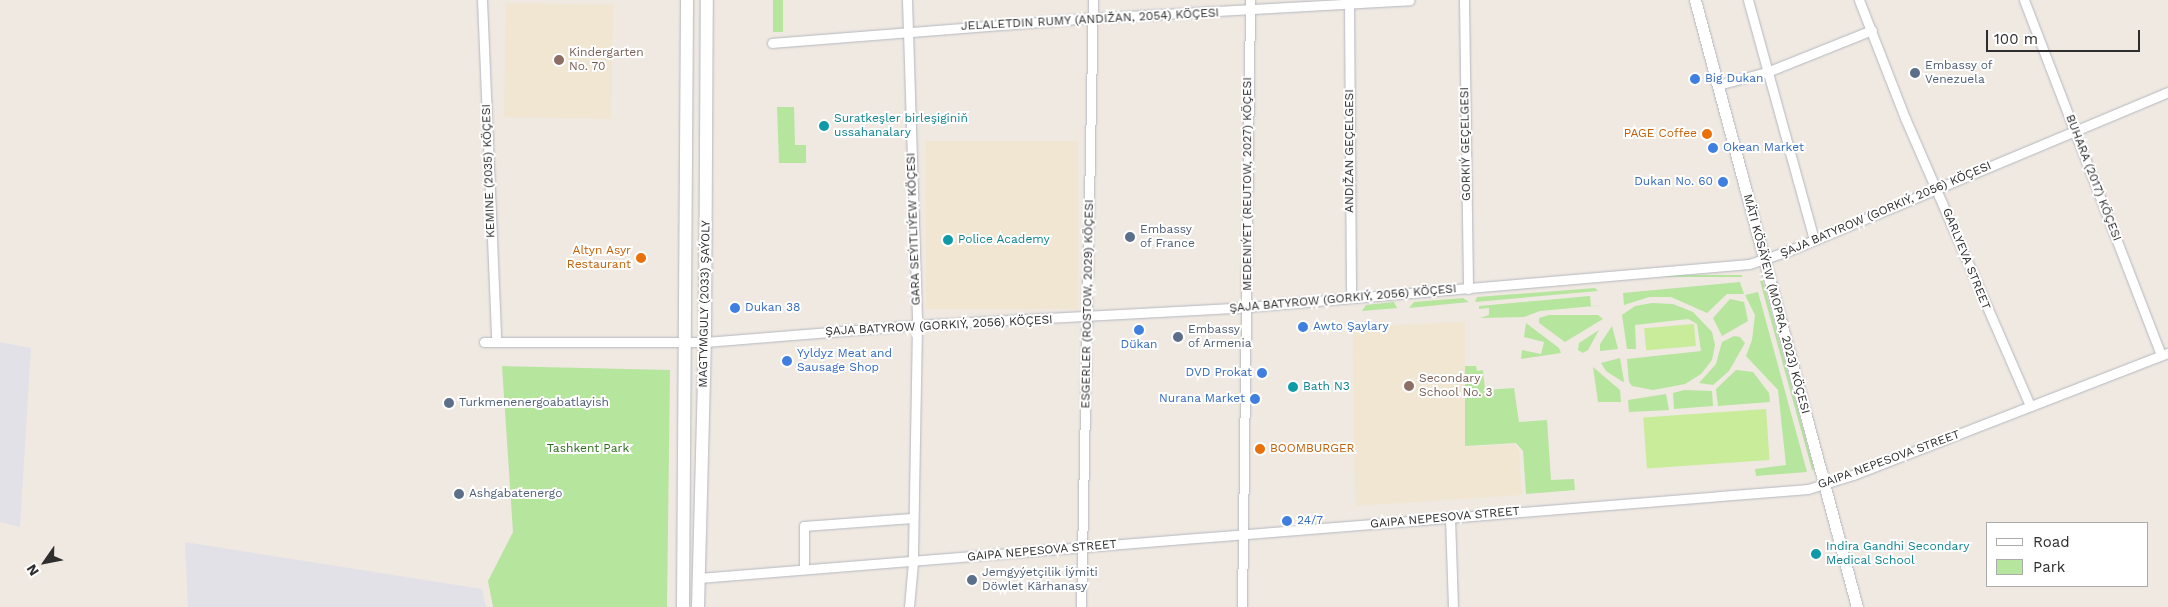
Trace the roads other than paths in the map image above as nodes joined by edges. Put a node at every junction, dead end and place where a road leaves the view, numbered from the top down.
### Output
1 (482, 0) edge
2 (687, 0) edge
3 (707, 0) edge
4 (908, 0) edge
5 (1093, 0) edge
6 (1250, 0) edge
7 (1409, 0) edge
8 (1464, 0) edge
9 (1695, 0) edge
10 (1748, 0) edge
11 (1859, 0) edge
12 (2026, 0) edge
13 (1349, 3) junction
14 (1250, 10) junction
15 (1092, 18) junction
16 (1872, 30) junction
17 (907, 31) junction
18 (772, 43) dead end
19 (1767, 72) junction
20 (1718, 85) junction
21 (2168, 92) edge
22 (2075, 131) junction
23 (1937, 189) junction
24 (1814, 240) junction
25 (1765, 260) junction
26 (1468, 288) junction
27 (1351, 298) junction
28 (1247, 307) junction
29 (1089, 318) junction
30 (917, 326) junction
31 (484, 342) dead end
32 (496, 342) junction
33 (705, 342) junction
34 (687, 343) junction
35 (2165, 354) edge
36 (2030, 406) junction
37 (1824, 486) junction
38 (1450, 517) junction
39 (912, 518) junction
40 (1244, 536) junction
41 (1081, 547) junction
42 (913, 562) junction
43 (804, 569) junction
44 (699, 578) junction
45 (683, 607) edge
46 (698, 607) edge
47 (909, 607) edge
48 (1081, 607) edge
49 (1242, 607) edge
50 (1453, 607) edge
51 (1857, 607) edge

1 - 32 street, KEMINE (2035) KÖÇESI
2 - 34 main road, MAGTYMGULY (2033) ŞAÝOLY
3 - 33 main road, MAGTYMGULY (2033) ŞAÝOLY
4 - 17 street, GARA SEÝITLIÝEW KÖÇESI
5 - 15 street, ESGERLER (ROSTOW, 2029) KÖÇESI
6 - 14 street, MEDENIÝET (REUTOW, 2027) KÖÇESI
7 - 13 street, JELALETDIN RUMY (ANDIŽAN, 2054) KÖÇESI
8 - 26 street, GORKIÝ GEÇELGESI
9 - 20 street, MÄTI KÖSÄÝEW (MOPRA, 2023) KÖÇESI
10 - 19 street
11 - 16 street, GARLYEVA STREET
12 - 22 street, BUHARA (2017) KÖÇESI
13 - 14 street, JELALETDIN RUMY (ANDIŽAN, 2054) KÖÇESI
13 - 27 street, ANDIŽAN GEÇELGESI
14 - 15 street, JELALETDIN RUMY (ANDIŽAN, 2054) KÖÇESI
14 - 28 street, MEDENIÝET (REUTOW, 2027) KÖÇESI
15 - 17 street, JELALETDIN RUMY (ANDIŽAN, 2054) KÖÇESI
15 - 29 street, ESGERLER (ROSTOW, 2029) KÖÇESI
16 - 19 street
16 - 23 street, GARLYEVA STREET
17 - 18 street, JELALETDIN RUMY (ANDIŽAN, 2054) KÖÇESI
17 - 30 street, GARA SEÝITLIÝEW KÖÇESI
19 - 20 street
19 - 24 street
20 - 25 street, MÄTI KÖSÄÝEW (MOPRA, 2023) KÖÇESI
21 - 22 street, ŞAJA BATYROW (GORKIÝ, 2056) KÖÇESI
22 - 23 street, ŞAJA BATYROW (GORKIÝ, 2056) KÖÇESI
22 - 35 street, BUHARA (2017) KÖÇESI
23 - 24 street, ŞAJA BATYROW (GORKIÝ, 2056) KÖÇESI
23 - 36 street, GARLYEVA STREET
24 - 25 street, ŞAJA BATYROW (GORKIÝ, 2056) KÖÇESI
25 - 26 street, ŞAJA BATYROW (GORKIÝ, 2056) KÖÇESI
25 - 37 street, MÄTI KÖSÄÝEW (MOPRA, 2023) KÖÇESI
26 - 27 street, ŞAJA BATYROW (GORKIÝ, 2056) KÖÇESI
27 - 28 street, ŞAJA BATYROW (GORKIÝ, 2056) KÖÇESI
28 - 29 street, ŞAJA BATYROW (GORKIÝ, 2056) KÖÇESI
28 - 40 street, MEDENIÝET (REUTOW, 2027) KÖÇESI
29 - 30 street, ŞAJA BATYROW (GORKIÝ, 2056) KÖÇESI
29 - 41 street, ESGERLER (ROSTOW, 2029) KÖÇESI
30 - 33 street, ŞAJA BATYROW (GORKIÝ, 2056) KÖÇESI
30 - 39 street, GARA SEÝITLIÝEW KÖÇESI
31 - 32 street, ŞAJA BATYROW (GORKIÝ, 2056) KÖÇESI
32 - 34 street, ŞAJA BATYROW (GORKIÝ, 2056) KÖÇESI
33 - 34 street, ŞAJA BATYROW (GORKIÝ, 2056) KÖÇESI
33 - 44 main road, MAGTYMGULY (2033) ŞAÝOLY
34 - 45 main road, MAGTYMGULY (2033) ŞAÝOLY
35 - 36 street, GAIPA NEPESOVA STREET
36 - 37 street, GAIPA NEPESOVA STREET
37 - 38 street, GAIPA NEPESOVA STREET
37 - 51 street, MÄTI KÖSÄÝEW (MOPRA, 2023) KÖÇESI
38 - 40 street, GAIPA NEPESOVA STREET
38 - 50 street
39 - 42 street, GARA SEÝITLIÝEW KÖÇESI
39 - 43 street
40 - 41 street, GAIPA NEPESOVA STREET
40 - 49 street, MEDENIÝET (REUTOW, 2027) KÖÇESI
41 - 42 street, GAIPA NEPESOVA STREET
41 - 48 street, ESGERLER (ROSTOW, 2029) KÖÇESI
42 - 43 street, GAIPA NEPESOVA STREET
42 - 47 street, GARA SEÝITLIÝEW KÖÇESI
43 - 44 street, GAIPA NEPESOVA STREET
44 - 46 main road, MAGTYMGULY (2033) ŞAÝOLY

